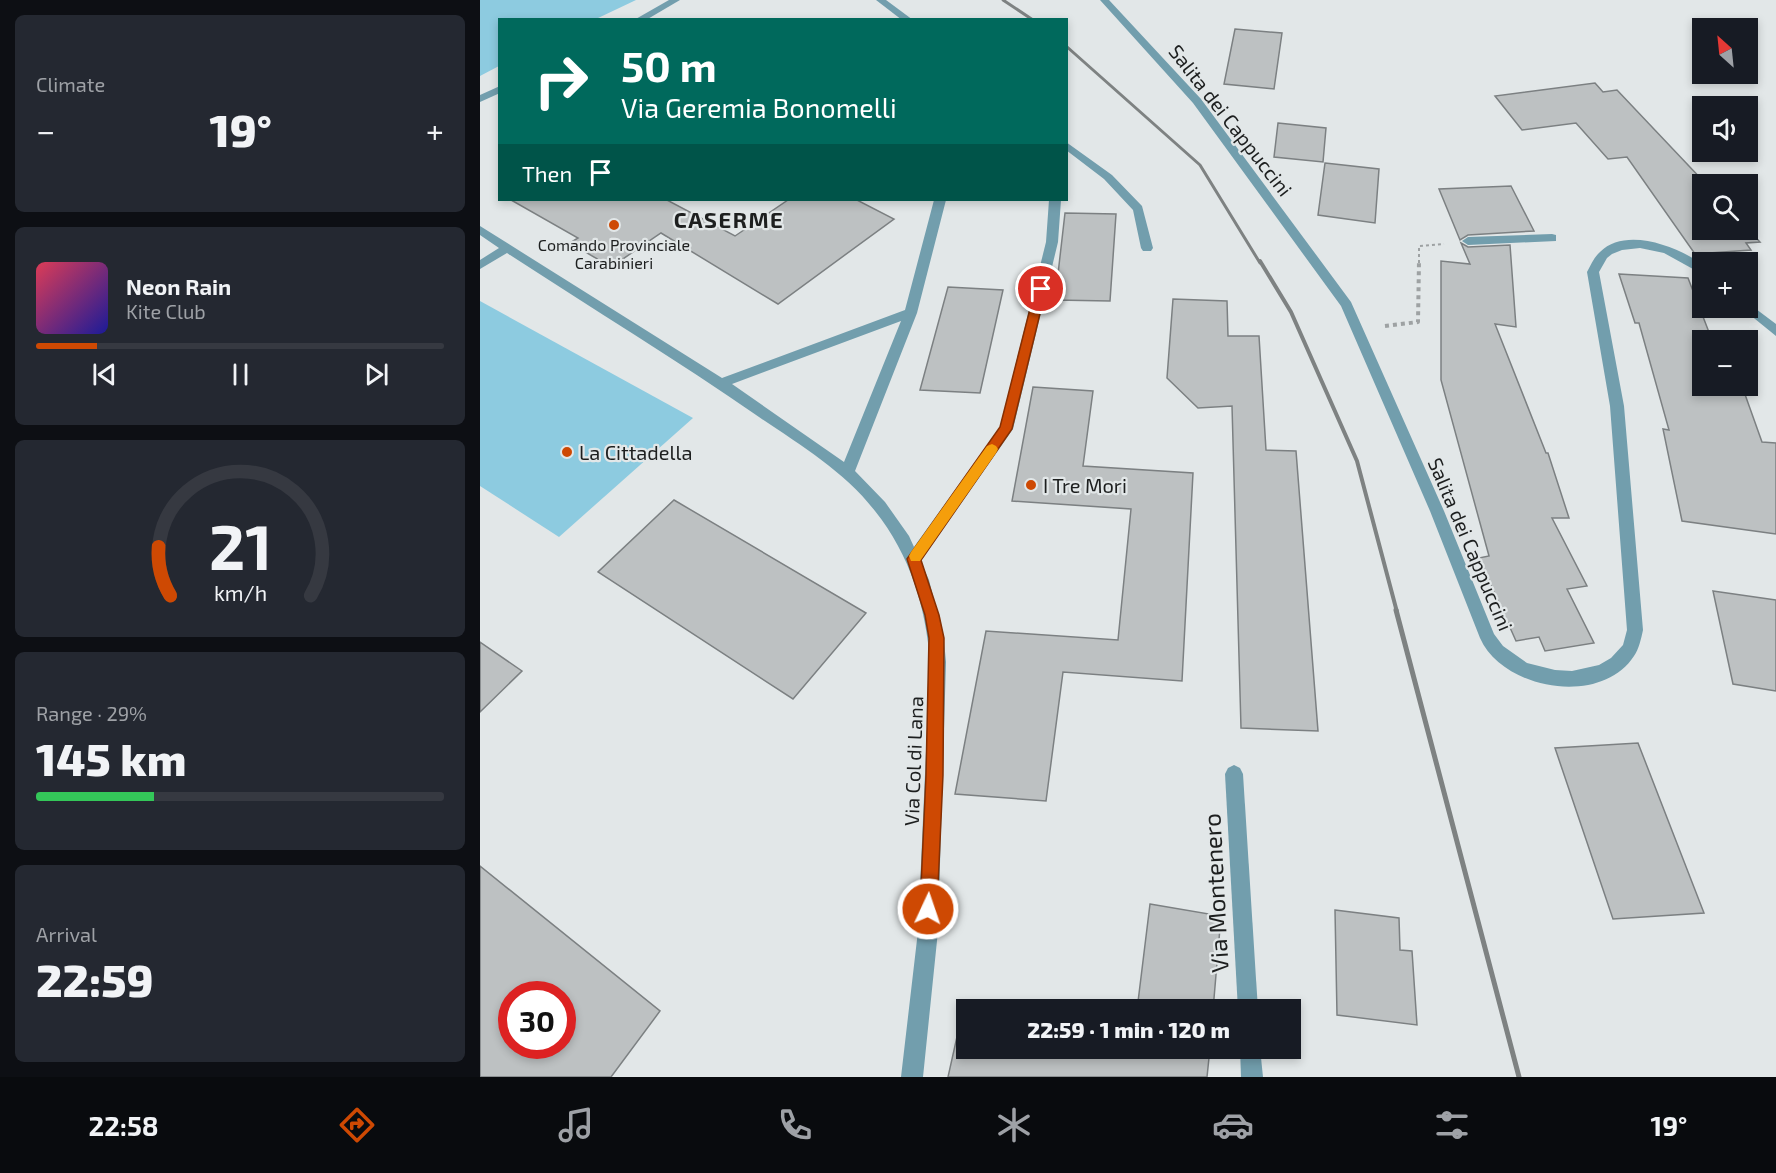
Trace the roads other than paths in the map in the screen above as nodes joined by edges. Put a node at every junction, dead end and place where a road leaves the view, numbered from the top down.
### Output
1 (676, 0) edge
2 (880, 0) edge
3 (1104, 0) edge
4 (642, 18) edge
5 (906, 18) edge
6 (498, 90) edge
7 (480, 99) edge
8 (1068, 147) edge
9 (940, 201) edge
10 (1055, 201) edge
11 (480, 230) edge
12 (1552, 238) dead end
13 (1468, 241) dead end
14 (507, 248) junction
15 (1148, 248) dead end
16 (1692, 262) edge
17 (480, 265) edge
18 (911, 313) junction
19 (1758, 316) edge
20 (1776, 331) edge
21 (722, 383) junction
22 (847, 473) junction
23 (914, 559) junction
24 (1234, 774) dead end
25 (1247, 999) edge
26 (1251, 1059) edge
27 (912, 1077) edge
28 (1252, 1077) edge

1 - 4 street
2 - 5 street
3 - 16 street, Salita dei Cappuccini
6 - 7 street
8 - 15 street
9 - 18 street
10 - 23 street
11 - 14 street, Via Col di Lana
12 - 13 street
14 - 17 street
14 - 21 street, Via Col di Lana
18 - 21 street
18 - 22 street
19 - 20 street
21 - 22 street, Via Col di Lana
22 - 23 street, Via Col di Lana
23 - 27 street, Via Col di Lana
24 - 25 street, Via Montenero
26 - 28 street

